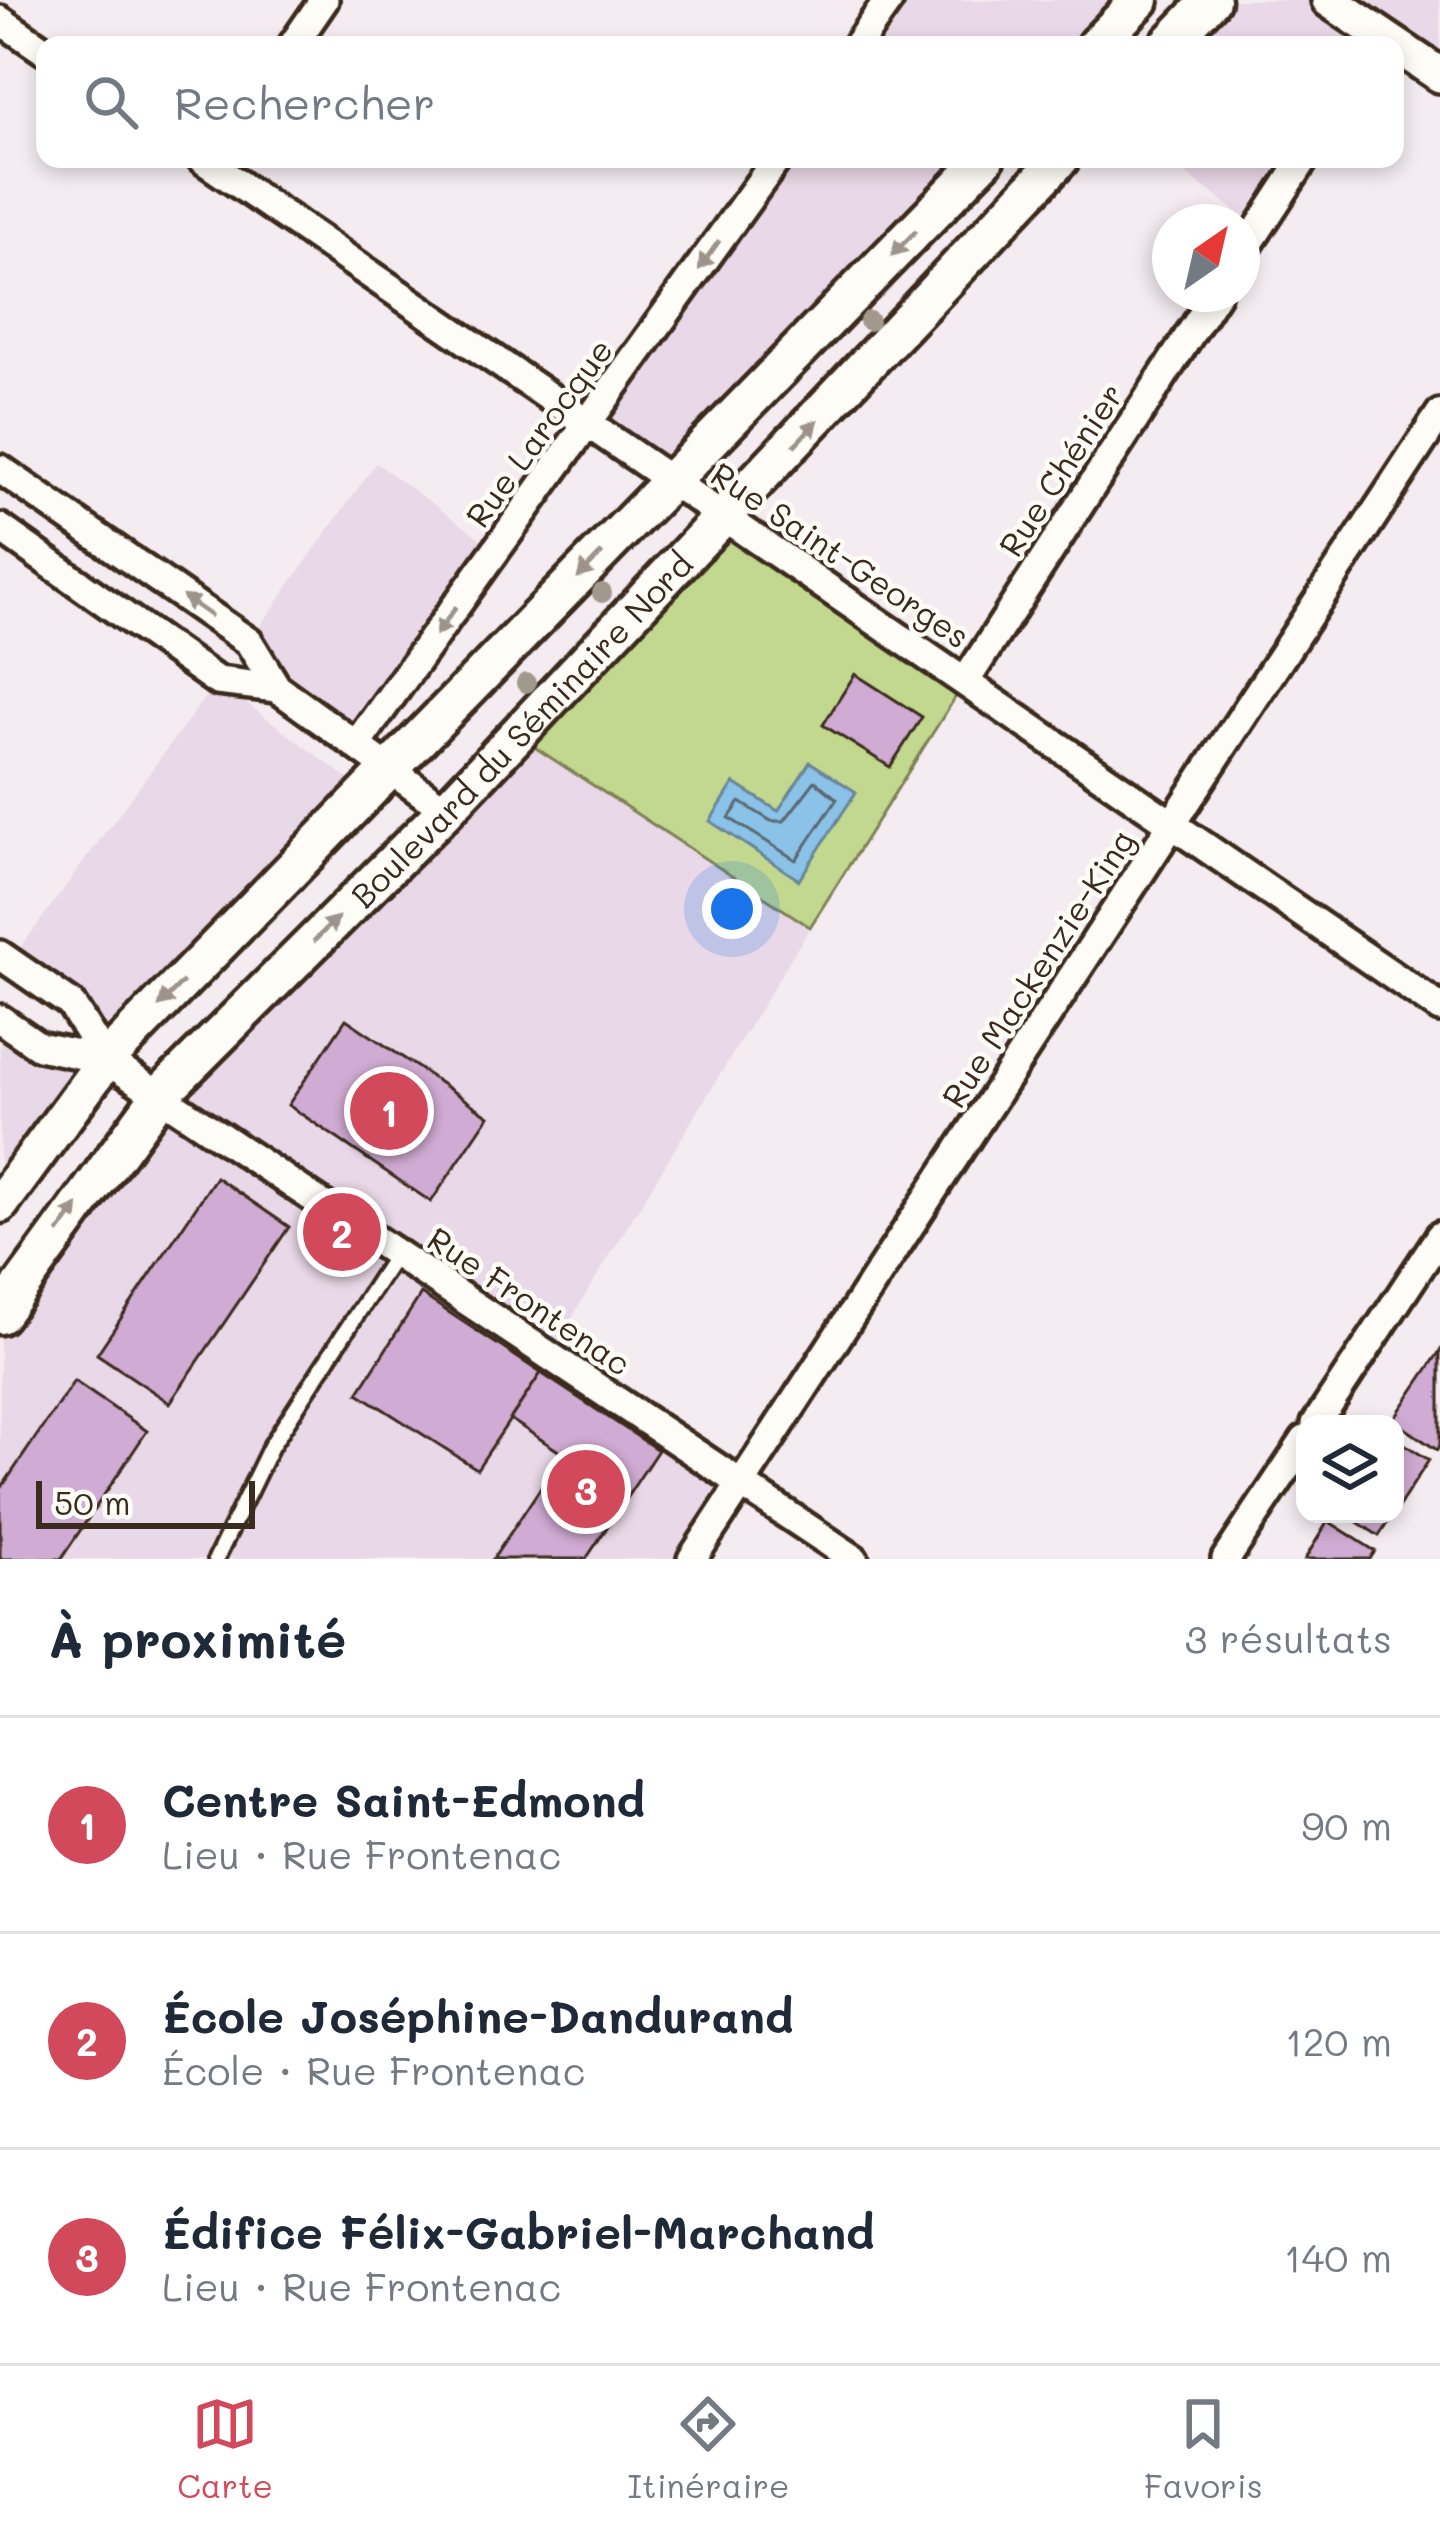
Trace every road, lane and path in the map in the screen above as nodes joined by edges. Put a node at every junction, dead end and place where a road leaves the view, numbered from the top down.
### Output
1 (324, 0) edge
2 (889, 0) edge
3 (1140, 0) edge
4 (1211, 0) edge
5 (1328, 0) edge
6 (0, 20) edge
7 (299, 36) edge
8 (863, 36) edge
9 (1105, 36) edge
10 (1177, 36) edge
11 (1374, 36) edge
12 (36, 45) edge
13 (1404, 55) edge
14 (1440, 75) edge
15 (219, 168) edge
16 (771, 168) edge
17 (976, 168) edge
18 (1052, 168) edge
19 (1298, 168) edge
20 (1260, 226) edge
21 (1204, 312) edge
22 (1440, 414) edge
23 (589, 424) junction
24 (0, 470) edge
25 (671, 481) junction
26 (47, 502) junction
27 (726, 518) junction
28 (9, 535) edge
29 (964, 682) junction
30 (277, 688) junction
31 (356, 745) junction
32 (392, 771) junction
33 (446, 810) junction
34 (1173, 825) junction
35 (0, 955) edge
36 (1440, 1008) edge
37 (0, 1019) edge
38 (106, 1060) junction
39 (159, 1096) junction
40 (0, 1204) edge
41 (1440, 1236) edge
42 (396, 1254) junction
43 (0, 1315) edge
44 (1322, 1415) edge
45 (1296, 1454) edge
46 (743, 1485) junction
47 (216, 1559) edge
48 (692, 1559) edge
49 (854, 1559) edge
50 (1226, 1559) edge

1 - 7 street
2 - 8 street
3 - 9 main road
4 - 10 main road
5 - 11 street
6 - 12 street
13 - 14 street
15 - 23 street, Rue Saint-Georges
16 -> 23 street, Rue Larocque
17 -> 25 main road, Boulevard du Séminaire Nord
27 -> 18 main road, Boulevard du Séminaire Nord
19 - 20 street
21 - 29 street, Rue Chénier
22 - 34 street, Rue Mackenzie-King
23 - 25 street, Rue Saint-Georges
23 -> 31 street, Rue Larocque
24 - 26 street
25 - 27 street, Rue Saint-Georges
25 -> 32 main road, Boulevard du Séminaire Nord
26 - 28 street
30 -> 26 street
27 - 29 street, Rue Saint-Georges
27 - 33 main road, Boulevard du Séminaire Nord
28 - 30 street
29 - 34 street, Rue Saint-Georges
30 - 31 street
31 - 32 street
32 - 33 street
32 -> 38 main road, Boulevard du Séminaire Nord
39 -> 33 main road, Boulevard du Séminaire Nord
34 - 36 street, Rue Saint-Georges
34 - 46 street, Rue Mackenzie-King
35 - 38 street, Rue Frontenac
37 - 38 street, Rue Frontenac
38 - 39 street, Rue Frontenac
38 - 40 main road, Boulevard du Séminaire Nord
39 - 42 street, Rue Frontenac
43 -> 39 main road, Boulevard du Séminaire Nord
41 - 44 street
42 - 46 street, Rue Frontenac
42 - 47 lane
45 - 50 street
46 - 48 street, Rue Mackenzie-King
46 - 49 street, Rue Frontenac

